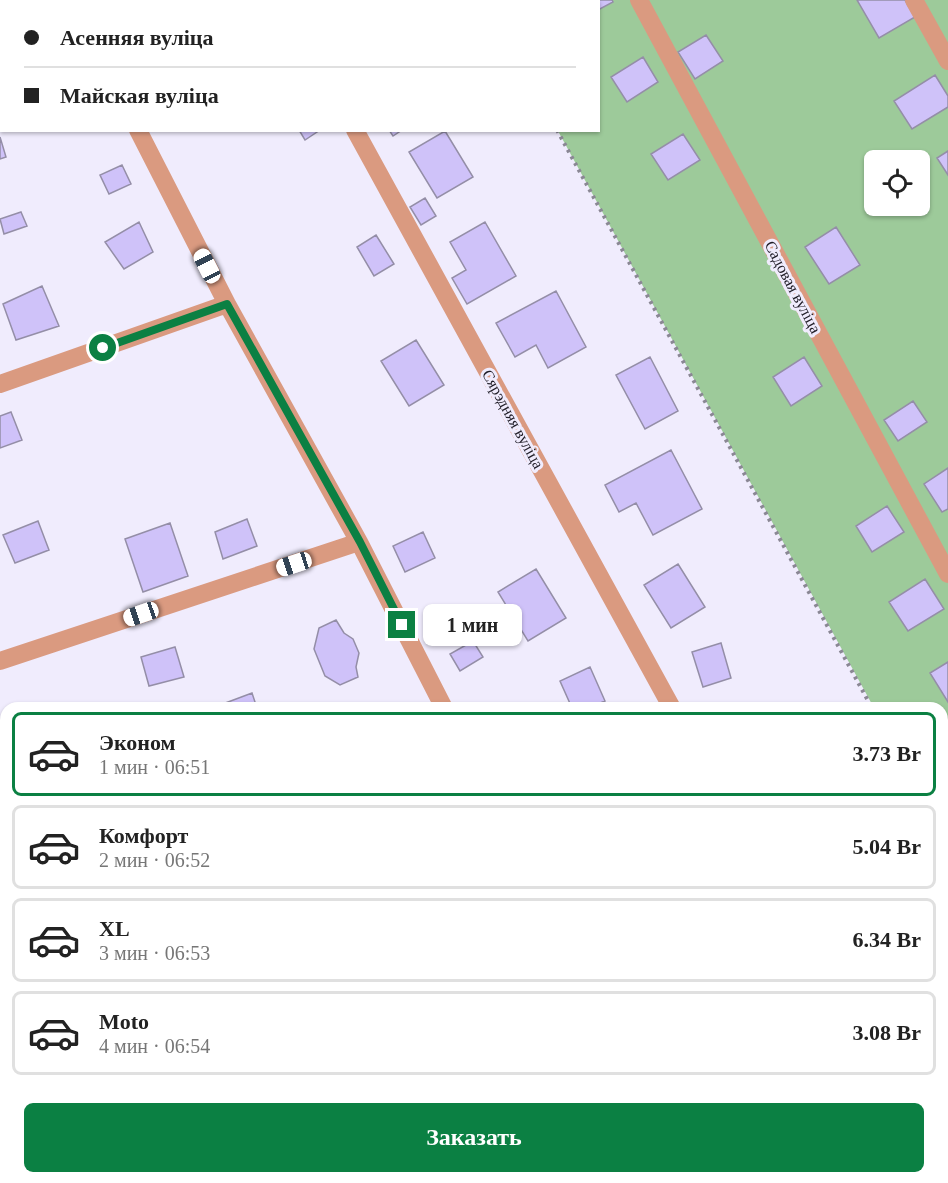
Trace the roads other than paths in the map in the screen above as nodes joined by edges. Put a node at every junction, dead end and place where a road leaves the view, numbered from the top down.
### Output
1 (639, 0) edge
2 (914, 0) edge
3 (948, 61) edge
4 (139, 132) edge
5 (356, 132) edge
6 (227, 304) junction
7 (0, 384) edge
8 (360, 542) junction
9 (948, 574) edge
10 (0, 661) edge
11 (441, 702) edge
12 (669, 702) edge

1 - 9 street, Садовая вуліца
2 - 3 street
4 - 6 street
5 - 12 street, Сярэдняя вуліца
6 - 7 street
6 - 8 street
8 - 10 street
8 - 11 street

